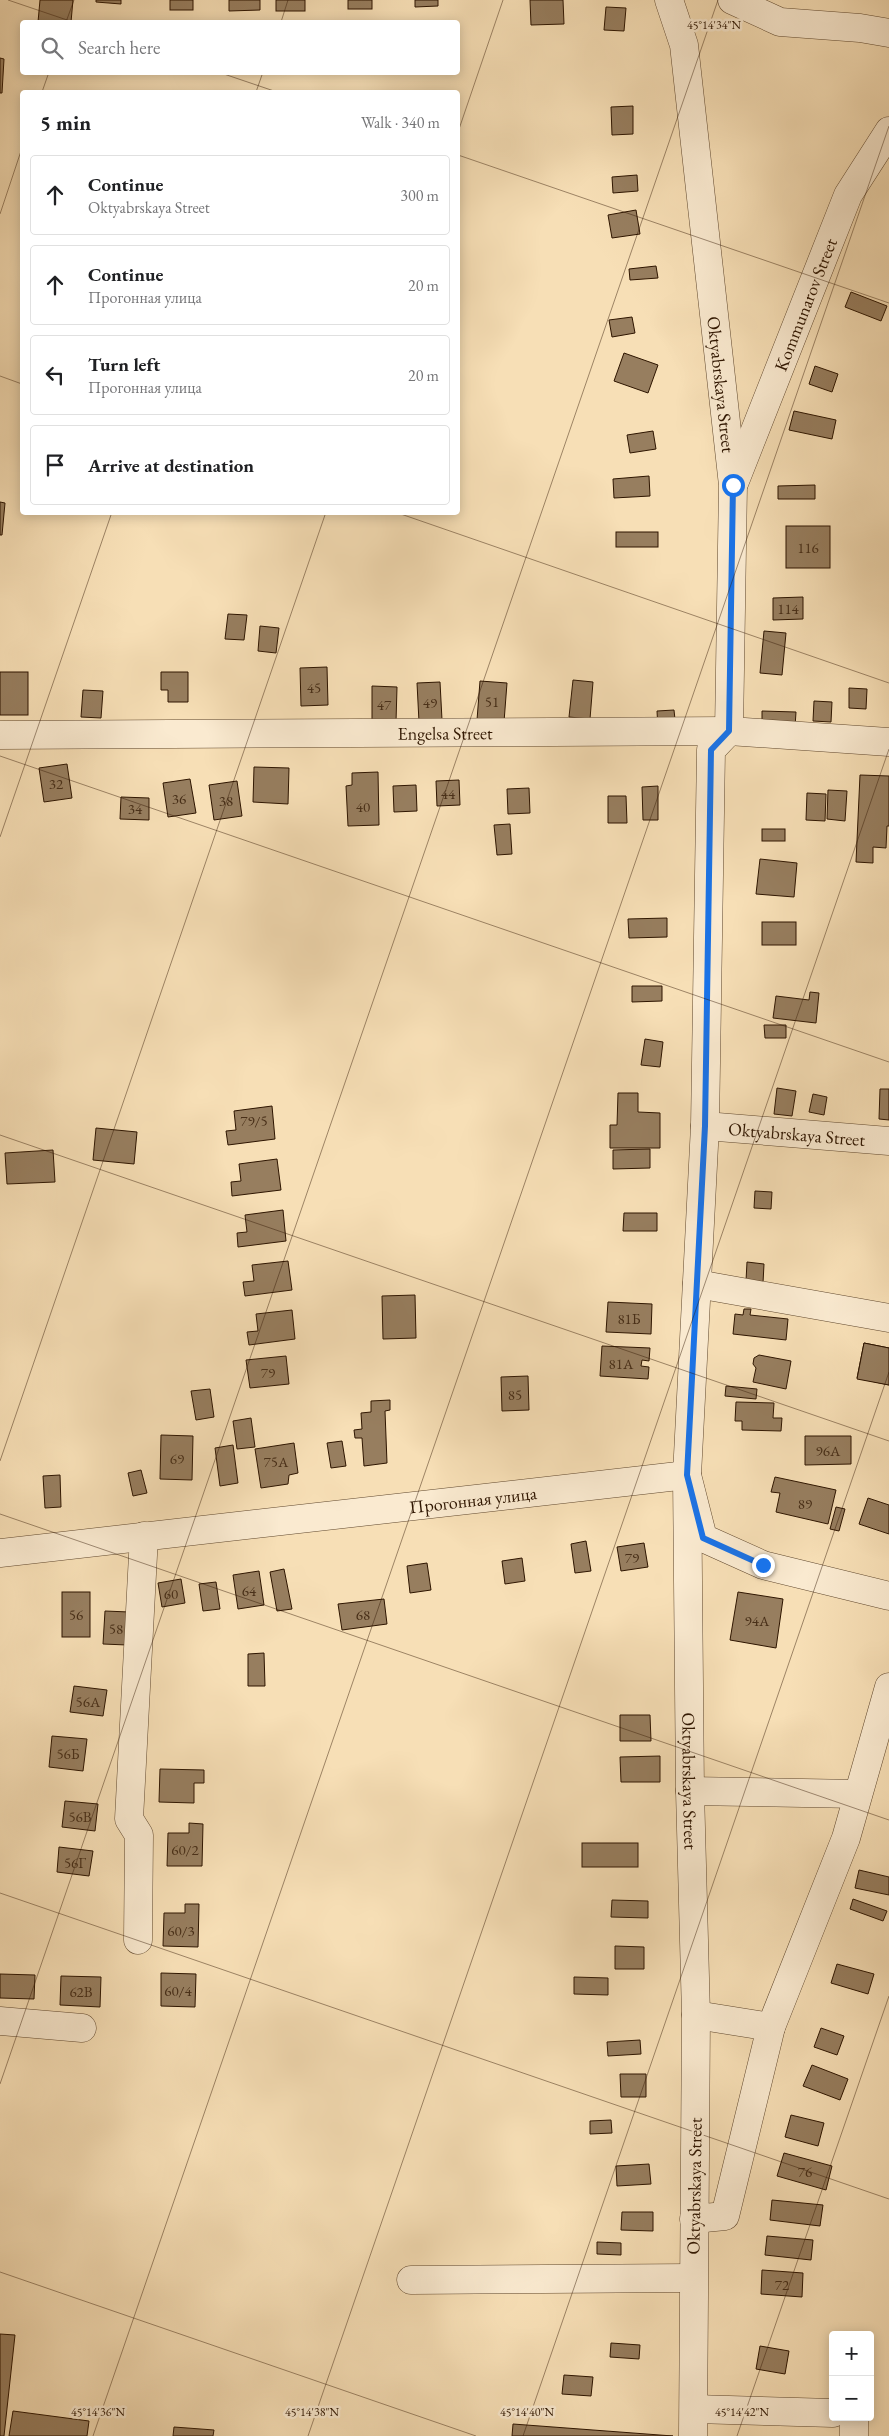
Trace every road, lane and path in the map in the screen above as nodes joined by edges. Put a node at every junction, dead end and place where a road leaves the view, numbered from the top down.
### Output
1 (670, 0) edge
2 (732, 0) edge
3 (889, 33) edge
4 (889, 131) edge
5 (733, 485) junction
6 (729, 731) junction
7 (0, 735) edge
8 (889, 742) edge
9 (705, 1126) junction
10 (889, 1141) edge
11 (697, 1284) junction
12 (889, 1318) edge
13 (687, 1475) junction
14 (144, 1536) junction
15 (0, 1553) edge
16 (889, 1596) edge
17 (889, 1687) edge
18 (690, 1791) junction
19 (858, 1794) junction
20 (138, 1940) dead end
21 (696, 2015) junction
22 (0, 2021) edge
23 (771, 2027) junction
24 (82, 2028) dead end
25 (694, 2219) junction
26 (693, 2278) junction
27 (411, 2280) dead end
28 (694, 2409) junction
29 (829, 2413) edge
30 (854, 2421) edge
31 (693, 2436) edge
32 (854, 2436) edge

1 - 5 street, Oktyabrskaya Street
2 - 3 street
4 - 5 street, Kommunarov Street
5 - 6 street, Oktyabrskaya Street
6 - 7 street, Engelsa Street
6 - 8 street, Engelsa Street
6 - 9 street, Oktyabrskaya Street
9 - 10 street, Oktyabrskaya Street
9 - 11 street, Oktyabrskaya Street
11 - 12 street
11 - 13 street, Oktyabrskaya Street
13 - 14 street, Прогонная улица
13 - 16 street
13 - 18 street, Oktyabrskaya Street
14 - 15 street, Прогонная улица
14 - 20 street
17 - 19 street
18 - 19 street
18 - 21 street, Oktyabrskaya Street
19 - 23 street
21 - 23 street
21 - 25 street, Oktyabrskaya Street
22 - 24 street
23 - 25 street
25 - 26 street, Oktyabrskaya Street
26 - 27 street
26 - 28 street, Oktyabrskaya Street
28 - 29 street
28 - 31 street, Oktyabrskaya Street
30 - 32 street

